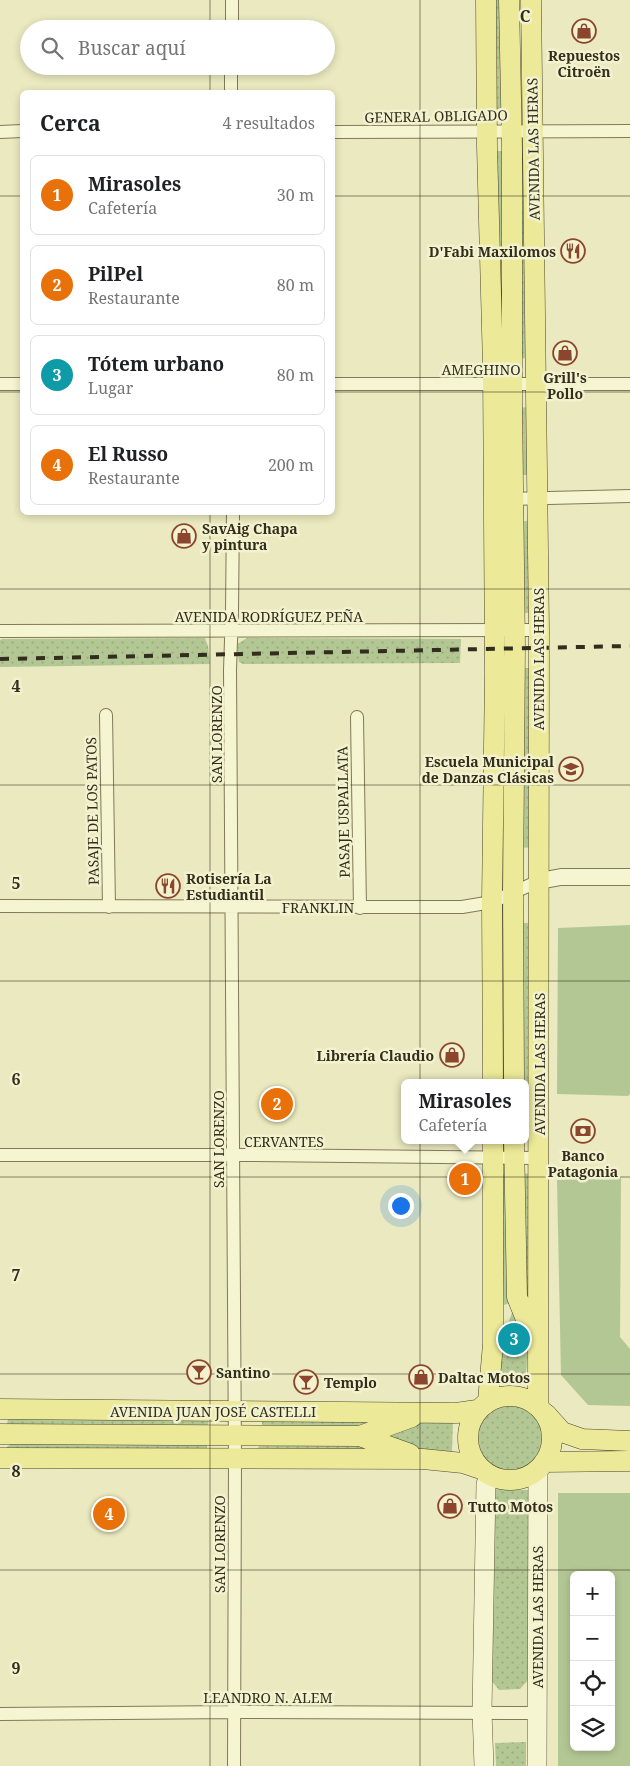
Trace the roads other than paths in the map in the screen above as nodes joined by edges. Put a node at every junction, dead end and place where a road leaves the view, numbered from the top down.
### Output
1 (232, 0) edge
2 (486, 0) edge
3 (509, 0) edge
4 (531, 0) edge
5 (232, 20) edge
6 (231, 75) edge
7 (231, 90) edge
8 (511, 130) junction
9 (20, 131) edge
10 (487, 131) junction
11 (532, 131) junction
12 (630, 131) edge
13 (0, 132) edge
14 (335, 132) edge
15 (0, 384) edge
16 (20, 384) edge
17 (335, 384) edge
18 (502, 384) junction
19 (535, 384) junction
20 (630, 384) edge
21 (630, 496) edge
22 (536, 498) junction
23 (503, 499) junction
24 (233, 515) edge
25 (494, 630) junction
26 (514, 630) junction
27 (539, 630) junction
28 (0, 631) edge
29 (231, 631) junction
30 (106, 714) dead end
31 (357, 717) dead end
32 (630, 877) edge
33 (538, 881) junction
34 (513, 892) junction
35 (492, 902) junction
36 (0, 906) edge
37 (232, 906) junction
38 (108, 907) junction
39 (360, 908) junction
40 (493, 1079) edge
41 (514, 1079) edge
42 (493, 1149) edge
43 (514, 1149) edge
44 (0, 1155) edge
45 (233, 1156) junction
46 (538, 1158) junction
47 (517, 1297) junction
48 (493, 1344) junction
49 (538, 1348) junction
50 (483, 1406) junction
51 (0, 1409) edge
52 (541, 1409) junction
53 (234, 1411) junction
54 (426, 1412) junction
55 (0, 1434) edge
56 (234, 1435) junction
57 (360, 1436) junction
58 (630, 1441) edge
59 (0, 1458) edge
60 (235, 1459) junction
61 (423, 1459) junction
62 (630, 1461) edge
63 (541, 1466) junction
64 (485, 1472) junction
65 (234, 1712) junction
66 (482, 1712) junction
67 (537, 1713) junction
68 (0, 1714) edge
69 (234, 1766) edge
70 (484, 1766) edge
71 (537, 1766) edge

1 - 5 street
2 - 10 main road, AVENIDA LAS HERAS
3 - 8 main road, AVENIDA LAS HERAS
4 - 11 main road, AVENIDA LAS HERAS
6 - 7 street
8 - 10 street, GENERAL OBLIGADO
8 - 11 street, GENERAL OBLIGADO
8 - 18 main road, AVENIDA LAS HERAS
9 - 13 street
10 - 14 street, GENERAL OBLIGADO
10 - 18 main road, AVENIDA LAS HERAS
11 - 12 street, GENERAL OBLIGADO
11 - 19 main road, AVENIDA LAS HERAS
15 - 16 street
17 - 18 street, AMEGHINO
18 - 19 street, AMEGHINO
18 - 23 main road, AVENIDA LAS HERAS
19 - 20 street, AMEGHINO
19 - 22 main road, AVENIDA LAS HERAS
21 - 22 street
22 - 23 street
22 - 27 main road, AVENIDA LAS HERAS
23 - 25 main road, AVENIDA LAS HERAS
23 - 26 main road, AVENIDA LAS HERAS
24 - 29 street, SAN LORENZO
25 - 26 street, AVENIDA RODRÍGUEZ PEÑA
25 - 29 street, AVENIDA RODRÍGUEZ PEÑA
25 - 35 main road, AVENIDA LAS HERAS
26 - 27 street, AVENIDA RODRÍGUEZ PEÑA
26 - 34 main road, AVENIDA LAS HERAS
27 - 33 main road, AVENIDA LAS HERAS
28 - 29 street, AVENIDA RODRÍGUEZ PEÑA
29 - 37 street, SAN LORENZO
30 - 38 street, PASAJE DE LOS PATOS
31 - 39 street, PASAJE USPALLATA
32 - 33 street, FRANKLIN
33 - 34 street, FRANKLIN
33 - 46 main road, AVENIDA LAS HERAS
34 - 35 street, FRANKLIN
34 - 41 main road, AVENIDA LAS HERAS
35 - 39 street, FRANKLIN
35 - 40 main road, AVENIDA LAS HERAS
36 - 38 street, FRANKLIN
37 - 38 street, FRANKLIN
37 - 39 street, FRANKLIN
37 - 45 street, SAN LORENZO
42 - 43 street, CERVANTES
42 - 45 street, CERVANTES
42 - 48 main road, AVENIDA LAS HERAS
43 - 46 street, CERVANTES
43 - 47 main road, AVENIDA LAS HERAS
44 - 45 street, CERVANTES
45 - 53 street, SAN LORENZO
46 - 49 main road, AVENIDA LAS HERAS
47 - 48 main road, AVENIDA LAS HERAS
47 - 49 main road, AVENIDA LAS HERAS
48 - 50 main road, AVENIDA LAS HERAS
49 - 52 main road, AVENIDA LAS HERAS
50 - 52 main road
50 - 54 main road, AVENIDA JUAN JOSÉ CASTELLI
50 - 64 main road
51 - 53 main road, AVENIDA JUAN JOSÉ CASTELLI
52 - 58 main road
52 - 63 main road
53 - 54 main road, AVENIDA JUAN JOSÉ CASTELLI
53 - 56 street, SAN LORENZO
54 - 57 main road, AVENIDA JUAN JOSÉ CASTELLI
55 - 56 main road, AVENIDA JUAN JOSÉ CASTELLI
56 - 57 main road, AVENIDA JUAN JOSÉ CASTELLI
56 - 60 street, SAN LORENZO
57 - 61 main road, AVENIDA JUAN JOSÉ CASTELLI
59 - 60 main road, AVENIDA JUAN JOSÉ CASTELLI
60 - 61 main road, AVENIDA JUAN JOSÉ CASTELLI
60 - 65 street, SAN LORENZO
61 - 64 main road, AVENIDA JUAN JOSÉ CASTELLI
62 - 63 main road
63 - 64 main road
63 - 67 main road, AVENIDA LAS HERAS
64 - 66 main road
65 - 66 street, LEANDRO N. ALEM
65 - 68 street, LEANDRO N. ALEM
65 - 69 street, SAN LORENZO
66 - 67 street, LEANDRO N. ALEM
66 - 70 main road
67 - 71 main road, AVENIDA LAS HERAS

